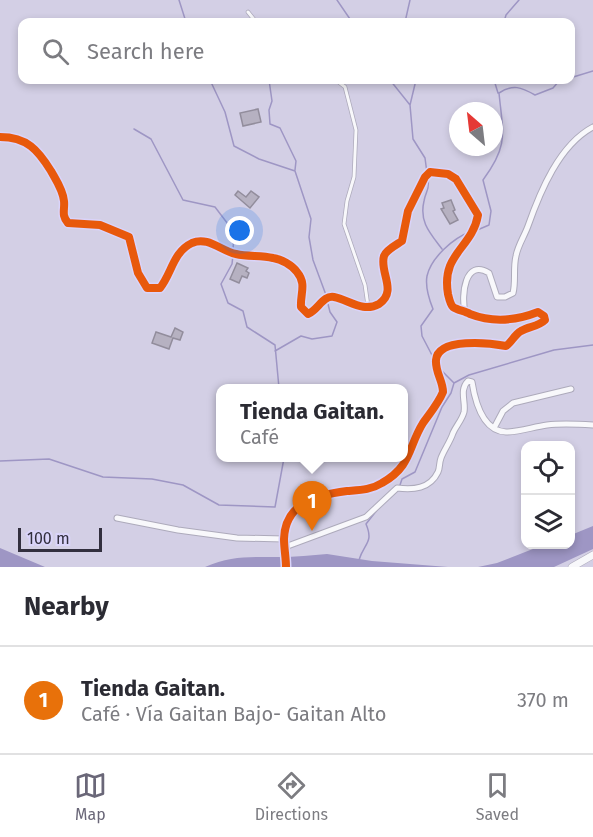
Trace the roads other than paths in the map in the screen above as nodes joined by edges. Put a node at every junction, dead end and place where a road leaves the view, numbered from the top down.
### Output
1 (248, 12) dead end
2 (253, 18) edge
3 (341, 84) edge
4 (593, 127) edge
5 (0, 137) edge
6 (368, 308) junction
7 (465, 312) junction
8 (571, 389) dead end
9 (593, 424) edge
10 (494, 428) junction
11 (408, 456) edge
12 (405, 462) edge
13 (117, 518) dead end
14 (284, 539) junction
15 (285, 547) junction
16 (593, 555) edge
17 (286, 567) edge
18 (573, 567) edge

1 - 2 lane
3 - 6 lane
4 - 7 street
5 - 6 street
6 - 7 street
7 - 11 street
8 - 10 street
9 - 10 street
10 - 15 street
12 - 14 street
13 - 14 street
14 - 15 street
15 - 17 street
16 - 18 street

